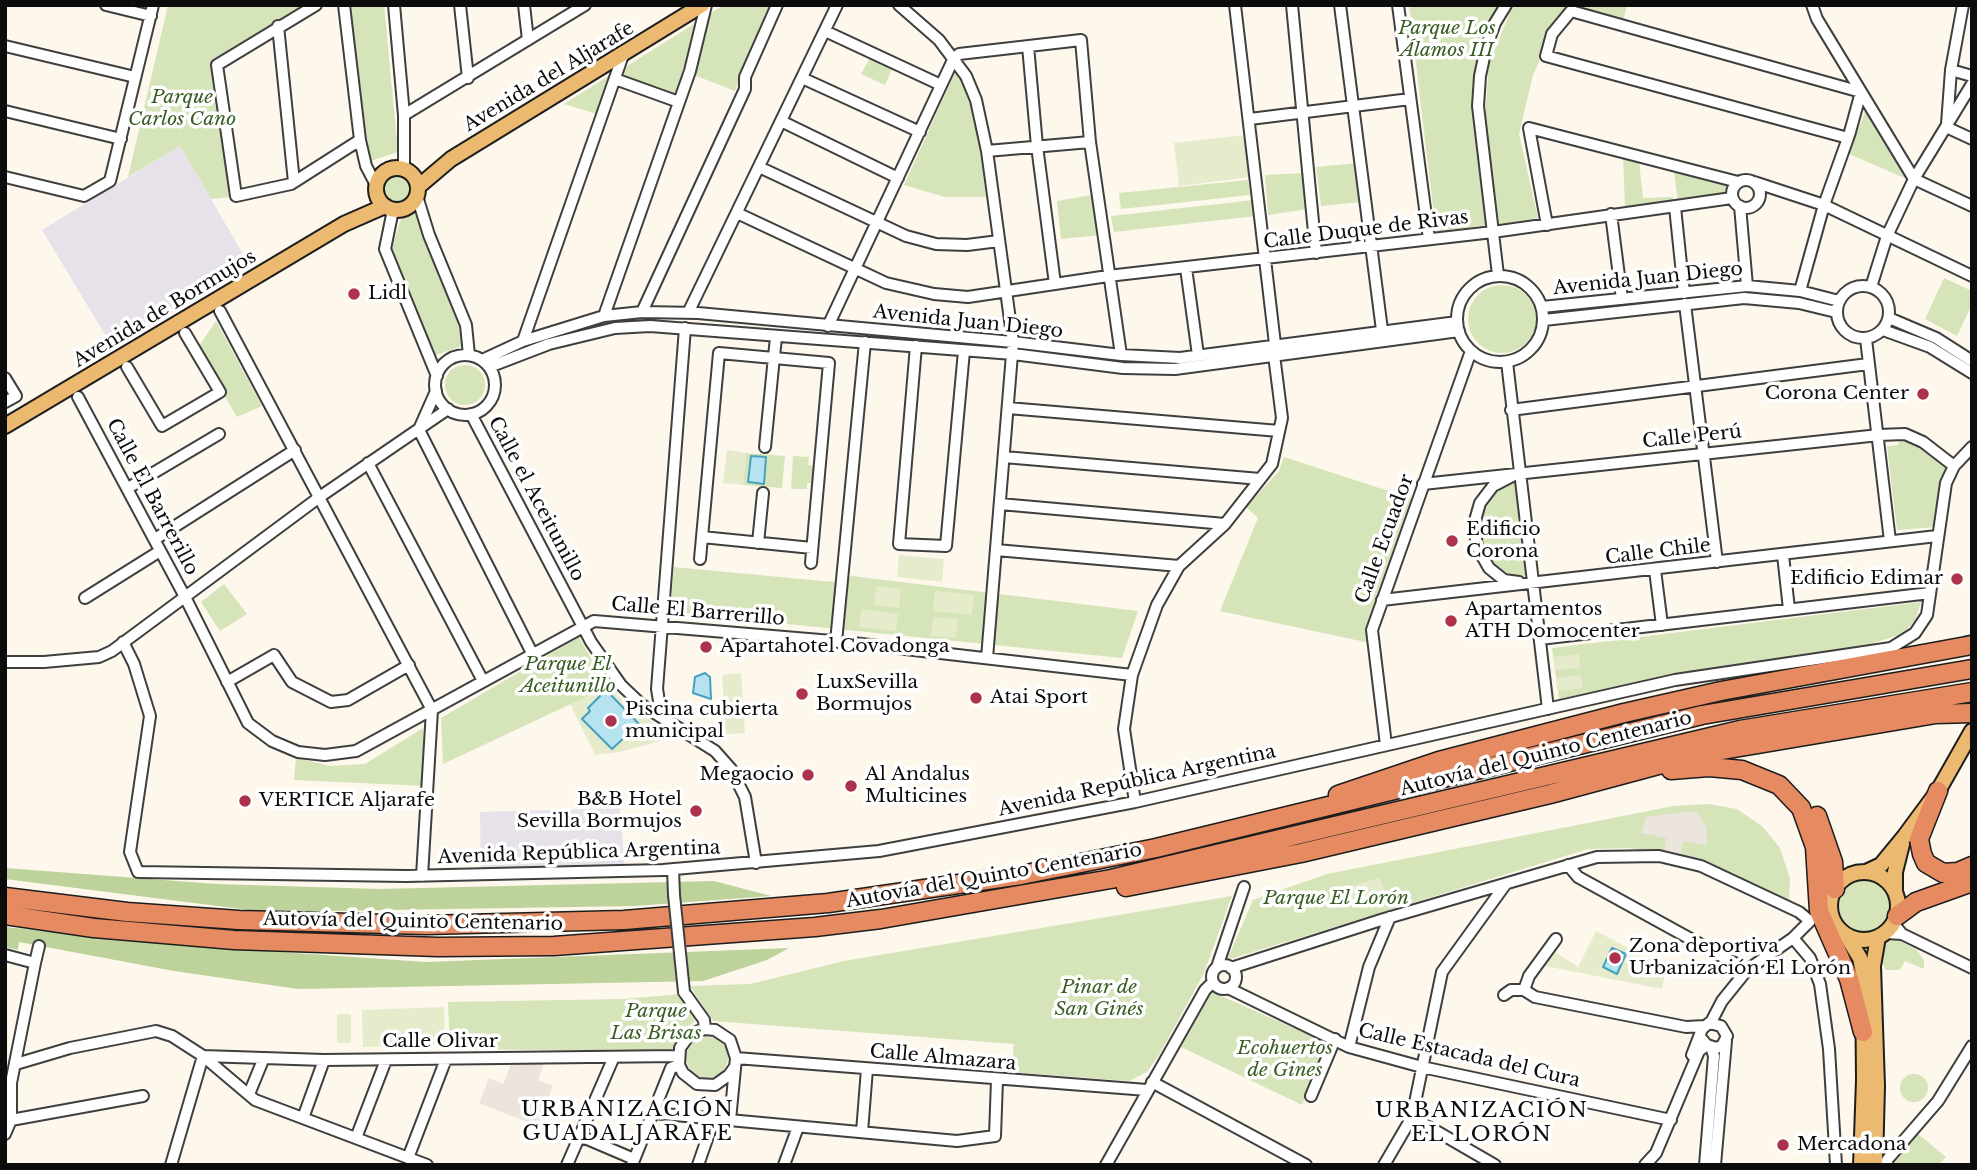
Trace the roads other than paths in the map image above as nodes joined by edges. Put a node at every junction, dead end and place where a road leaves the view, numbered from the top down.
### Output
1 (106, 5) edge
2 (316, 5) edge
3 (344, 5) edge
4 (394, 5) edge
5 (460, 5) edge
6 (524, 5) edge
7 (777, 5) edge
8 (837, 5) edge
9 (899, 5) edge
10 (1235, 5) edge
11 (1292, 5) edge
12 (1340, 5) edge
13 (1398, 5) edge
14 (1506, 5) edge
15 (1812, 5) edge
16 (1963, 5) edge
17 (699, 6) edge
18 (584, 7) edge
19 (152, 11) edge
20 (278, 26) junction
21 (825, 31) junction
22 (528, 40) junction
23 (5, 46) edge
24 (1028, 46) junction
25 (623, 55) junction
26 (953, 60) junction
27 (1951, 70) junction
28 (1972, 76) edge
29 (135, 77) junction
30 (468, 78) junction
31 (802, 78) junction
32 (615, 79) junction
33 (1972, 84) edge
34 (941, 85) junction
35 (1861, 92) junction
36 (1410, 99) junction
37 (679, 102) junction
38 (1352, 107) junction
39 (5, 111) edge
40 (1303, 113) junction
41 (404, 115) junction
42 (1250, 119) junction
43 (781, 121) junction
44 (1947, 127) junction
45 (920, 132) junction
46 (1848, 138) junction
47 (121, 139) junction
48 (1972, 139) edge
49 (360, 141) junction
50 (1090, 142) junction
51 (1037, 146) junction
52 (987, 151) junction
53 (451, 159) junction
54 (759, 167) junction
55 (407, 170) junction
56 (5, 177) edge
57 (898, 178) junction
58 (1914, 179) junction
59 (1738, 182) junction
60 (1754, 182) junction
61 (294, 183) junction
62 (376, 188) junction
63 (418, 192) junction
64 (1741, 204) junction
65 (1824, 205) junction
66 (1972, 206) edge
67 (1675, 207) junction
68 (388, 208) junction
69 (737, 213) junction
70 (1611, 214) junction
71 (344, 224) junction
72 (877, 225) junction
73 (1547, 225) junction
74 (1493, 232) junction
75 (1887, 236) junction
76 (1429, 239) junction
77 (999, 242) junction
78 (1370, 246) junction
79 (1315, 253) junction
80 (1266, 260) junction
81 (1186, 268) junction
82 (855, 269) junction
83 (1498, 275) junction
84 (1972, 275) edge
85 (1108, 276) junction
86 (1055, 284) junction
87 (1746, 286) junction
88 (1871, 287) junction
89 (1800, 291) junction
90 (1004, 292) junction
91 (1622, 299) junction
92 (1685, 299) junction
93 (1838, 306) junction
94 (1542, 307) junction
95 (219, 311) dead end
96 (642, 312) junction
97 (688, 313) junction
98 (604, 316) junction
99 (1889, 318) junction
100 (1544, 320) junction
101 (828, 326) junction
102 (1458, 327) junction
103 (685, 328) junction
104 (1382, 330) junction
105 (1883, 330) junction
106 (185, 333) dead end
107 (776, 337) junction
108 (1866, 339) junction
109 (523, 341) junction
110 (866, 342) junction
111 (1013, 342) junction
112 (916, 346) junction
113 (1275, 349) junction
114 (964, 351) junction
115 (1471, 351) junction
116 (1013, 354) junction
117 (469, 355) junction
118 (1121, 355) junction
119 (1198, 355) junction
120 (774, 358) junction
121 (1972, 361) edge
122 (1507, 362) junction
123 (485, 363) junction
124 (1868, 364) junction
125 (127, 367) dead end
126 (1972, 373) edge
127 (437, 376) junction
128 (5, 378) edge
129 (1696, 386) junction
130 (436, 391) junction
131 (78, 397) dead end
132 (5, 402) edge
133 (1008, 408) junction
134 (448, 409) junction
135 (1511, 410) junction
136 (471, 414) junction
137 (5, 426) edge
138 (419, 429) junction
139 (1279, 431) junction
140 (219, 434) dead end
141 (1879, 435) junction
142 (765, 447) dead end
143 (1972, 447) edge
144 (295, 450) junction
145 (1704, 453) junction
146 (1004, 457) junction
147 (368, 463) junction
148 (1954, 466) junction
149 (1520, 472) junction
150 (1260, 479) junction
151 (1423, 484) junction
152 (128, 488) junction
153 (763, 493) dead end
154 (321, 496) junction
155 (1000, 504) junction
156 (1225, 524) junction
157 (1937, 536) junction
158 (702, 537) junction
159 (155, 539) junction
160 (1890, 541) junction
161 (758, 543) junction
162 (812, 548) junction
163 (996, 550) junction
164 (160, 551) junction
165 (1783, 555) junction
166 (699, 559) dead end
167 (1717, 562) junction
168 (811, 563) dead end
169 (1179, 566) junction
170 (1655, 570) junction
171 (1535, 584) junction
172 (1930, 593) junction
173 (185, 597) junction
174 (85, 598) dead end
175 (1382, 600) junction
176 (1789, 610) junction
177 (661, 625) junction
178 (1662, 625) junction
179 (583, 626) junction
180 (1540, 639) junction
181 (123, 642) junction
182 (836, 642) junction
183 (1972, 645) edge
184 (533, 655) junction
185 (987, 658) junction
186 (5, 662) edge
187 (409, 665) junction
188 (1972, 669) edge
189 (1132, 675) junction
190 (483, 681) junction
191 (227, 682) junction
192 (657, 684) junction
193 (621, 685) junction
194 (1972, 692) edge
195 (1548, 709) junction
196 (432, 710) junction
197 (1972, 713) edge
198 (675, 724) junction
199 (1972, 731) edge
200 (1386, 745) junction
201 (1657, 771) junction
202 (1938, 791) junction
203 (1550, 794) junction
204 (1135, 802) junction
205 (1303, 812) junction
206 (1904, 837) junction
207 (756, 863) junction
208 (1568, 865) junction
209 (1972, 866) edge
210 (673, 869) junction
211 (1867, 872) junction
212 (422, 876) junction
213 (1972, 882) edge
214 (1506, 885) junction
215 (1244, 887) dead end
216 (1835, 889) junction
217 (1053, 891) junction
218 (1895, 891) junction
219 (5, 897) edge
220 (5, 915) edge
221 (1390, 918) junction
222 (1891, 929) junction
223 (1846, 935) junction
224 (1793, 938) junction
225 (1556, 939) dead end
226 (38, 946) dead end
227 (5, 956) edge
228 (35, 963) junction
229 (1217, 967) junction
230 (1231, 968) junction
231 (1972, 968) edge
232 (1747, 970) junction
233 (1213, 982) junction
234 (1228, 988) junction
235 (1524, 989) junction
236 (1504, 995) dead end
237 (705, 1028) junction
238 (1863, 1032) junction
239 (1707, 1034) junction
240 (1335, 1039) junction
241 (1727, 1041) junction
242 (1349, 1046) junction
243 (1972, 1046) edge
244 (203, 1056) junction
245 (263, 1059) junction
246 (446, 1059) junction
247 (613, 1059) junction
248 (324, 1060) junction
249 (386, 1060) junction
250 (679, 1060) junction
251 (735, 1063) junction
252 (16, 1065) junction
253 (1422, 1067) junction
254 (867, 1069) junction
255 (997, 1080) junction
256 (1150, 1086) junction
257 (249, 1094) junction
258 (143, 1096) dead end
259 (1311, 1096) dead end
260 (653, 1113) junction
261 (1412, 1117) junction
262 (303, 1118) junction
263 (714, 1119) junction
264 (11, 1120) junction
265 (1671, 1120) junction
266 (730, 1121) junction
267 (798, 1127) junction
268 (862, 1132) junction
269 (5, 1134) edge
270 (580, 1136) junction
271 (356, 1138) junction
272 (408, 1158) junction
273 (633, 1162) edge
274 (171, 1165) edge
275 (426, 1165) edge
276 (567, 1165) edge
277 (698, 1165) edge
278 (784, 1165) edge
279 (1106, 1165) edge
280 (1306, 1165) edge
281 (1384, 1165) edge
282 (1495, 1165) edge
283 (1646, 1165) edge
284 (1706, 1165) edge
285 (1715, 1165) edge
286 (1836, 1165) edge
287 (1861, 1165) edge
288 (1875, 1165) edge
289 (1887, 1165) edge

1 - 19 street
2 - 20 street
3 - 49 street
4 - 41 street
5 - 30 street
6 - 22 street
7 - 96 street
8 - 21 street
9 - 26 street
10 - 42 street
11 - 40 street
12 - 38 street
13 - 36 street
14 - 74 street
15 - 35 street
16 - 27 street
17 - 25 main road, Avenida del Aljarafe
17 - 37 street
18 - 22 street
19 - 29 street
20 - 61 street
20 - 61 street
21 - 31 street
21 - 34 street
22 - 30 street
23 - 29 street
24 - 26 street
24 - 50 street
24 - 51 street
25 - 32 street
25 - 53 main road, Avenida del Aljarafe
26 - 34 street
26 - 52 street
27 - 28 street
27 - 44 street
29 - 47 street
30 - 41 street
31 - 43 street
31 - 45 street
32 - 37 street
32 - 109 street
33 - 44 street
34 - 45 street
35 - 46 street
35 - 46 street
35 - 58 street
36 - 38 street
36 - 76 street
37 - 98 street
38 - 40 street
38 - 78 street
39 - 47 street
40 - 42 street
40 - 79 street
41 - 55 street
42 - 80 street
43 - 54 street
43 - 57 street
44 - 48 street
44 - 58 street
45 - 57 street
46 - 65 street
47 - 56 street
49 - 61 street
49 - 62 street
50 - 51 street
50 - 85 street
51 - 52 street
51 - 86 street
52 - 77 street
53 - 55 main road, Avenida del Aljarafe
53 - 63 main road, Avenida del Aljarafe
54 - 69 street
54 - 72 street
55 - 62 main road
55 - 63 main road
57 - 72 street
58 - 66 street
58 - 75 street
59 - 60 street
59 - 64 street
59 - 73 street
60 - 64 street
60 - 65 street
62 - 68 main road
62 - 71 main road, Avenida de Bormujos
63 - 68 main road
63 - 117 street
64 - 67 street, Calle Duque de Rivas
64 - 87 street
65 - 75 street
65 - 89 street
67 - 70 street, Calle Duque de Rivas
67 - 92 street
68 - 71 main road, Avenida de Bormujos
68 - 127 street
69 - 82 street, Calle Duque de Rivas
69 - 97 street
70 - 73 street, Calle Duque de Rivas
70 - 91 street
71 - 137 main road, Avenida de Bormujos
72 - 77 street
72 - 82 street
73 - 74 street, Calle Duque de Rivas
74 - 76 street, Calle Duque de Rivas
74 - 83 street
75 - 84 street
75 - 88 street
76 - 78 street, Calle Duque de Rivas
77 - 90 street
78 - 79 street, Calle Duque de Rivas
78 - 104 street
79 - 80 street, Calle Duque de Rivas
80 - 81 street, Calle Duque de Rivas
80 - 113 street
81 - 85 street, Calle Duque de Rivas
81 - 119 street
82 - 90 street, Calle Duque de Rivas
82 - 101 street
83 - 94 street
83 - 102 street
85 - 86 street, Calle Duque de Rivas
85 - 118 street
86 - 90 street, Calle Duque de Rivas
87 - 89 street, Avenida Juan Diego
87 - 92 street, Avenida Juan Diego
88 - 93 street
88 - 99 street
89 - 93 street, Avenida Juan Diego
90 - 111 street
91 - 92 street, Avenida Juan Diego
91 - 94 street, Avenida Juan Diego
92 - 93 street, Avenida Juan Diego
92 - 100 street, Avenida Juan Diego
92 - 129 street
93 - 108 street
94 - 100 street
95 - 144 street
96 - 97 street, Avenida Juan Diego
96 - 98 street, Avenida Juan Diego
97 - 101 street, Avenida Juan Diego
98 - 109 street, Avenida Juan Diego
99 - 105 street
99 - 121 street
100 - 122 street
101 - 111 street, Avenida Juan Diego
102 - 104 street, Avenida Juan Diego
102 - 113 street, Avenida Juan Diego
102 - 115 street
103 - 107 street, Avenida Juan Diego
103 - 123 street, Avenida Juan Diego
103 - 177 street
104 - 113 street, Avenida Juan Diego
105 - 108 street
105 - 126 street
106 - 125 street
107 - 110 street, Avenida Juan Diego
107 - 120 street
108 - 124 street
109 - 123 street, Avenida Juan Diego
110 - 112 street, Avenida Juan Diego
110 - 182 street
111 - 116 street
111 - 118 street, Avenida Juan Diego
112 - 114 street, Avenida Juan Diego
112 - 114 street
113 - 116 street, Avenida Juan Diego
113 - 119 street, Avenida Juan Diego
113 - 139 street
114 - 116 street, Avenida Juan Diego
115 - 122 street
115 - 151 street, Calle Ecuador
116 - 133 street
117 - 123 street
117 - 127 street
118 - 119 street, Avenida Juan Diego
120 - 142 street
120 - 158 street
120 - 162 street
122 - 135 street
123 - 136 street
124 - 129 street
124 - 141 street
127 - 130 street
128 - 132 street
129 - 135 street
129 - 145 street
130 - 134 street
130 - 138 street
131 - 152 street, Calle El Barrerillo
133 - 139 street
133 - 146 street
134 - 136 street
134 - 138 street
135 - 149 street
136 - 179 street, Calle el Aceitunillo
138 - 147 street
138 - 184 street
139 - 150 street
140 - 152 street
141 - 145 street, Calle Perú
141 - 148 street, Calle Perú
141 - 160 street
143 - 148 street, Avenida República Argentina
144 - 154 street
144 - 159 street
145 - 149 street, Calle Perú
145 - 167 street
146 - 150 street
146 - 155 street
147 - 154 street
147 - 190 street
148 - 157 street, Avenida República Argentina
149 - 151 street, Calle Perú
149 - 171 street
149 - 171 street
150 - 156 street
151 - 175 street, Calle Ecuador
152 - 159 street, Calle El Barrerillo
153 - 161 street
154 - 173 street
154 - 187 street
155 - 156 street
155 - 163 street
156 - 169 street
157 - 160 street, Calle Chile
157 - 172 street, Avenida República Argentina
158 - 161 street
158 - 166 street
159 - 164 street, Calle El Barrerillo
160 - 165 street, Calle Chile
161 - 162 street
162 - 168 street
163 - 169 street
163 - 185 street
164 - 173 street, Calle El Barrerillo
164 - 174 street
165 - 167 street, Calle Chile
165 - 176 street
167 - 170 street, Calle Chile
169 - 189 street
170 - 171 street, Calle Chile
170 - 178 street
171 - 175 street, Calle Chile
171 - 180 street
172 - 176 street
172 - 195 street, Avenida República Argentina
173 - 181 street
173 - 191 street, Calle El Barrerillo
175 - 200 street, Calle Ecuador
176 - 178 street
177 - 179 street, Calle El Barrerillo
177 - 182 street, Calle El Barrerillo
177 - 192 street
178 - 180 street
179 - 184 street, Calle El Barrerillo
179 - 193 street, Calle el Aceitunillo
180 - 195 street
181 - 186 street
181 - 212 street, Avenida República Argentina
182 - 185 street, Calle El Barrerillo
183 - 205 highway
184 - 190 street, Calle El Barrerillo
185 - 189 street, Calle El Barrerillo
187 - 191 street
187 - 196 street
188 - 205 highway, Autovía del Quinto Centenario
189 - 204 street
190 - 196 street, Calle El Barrerillo
191 - 196 street, Calle El Barrerillo
192 - 193 street
192 - 198 street
193 - 198 street, Calle el Aceitunillo
194 - 217 highway, Autovía del Quinto Centenario
195 - 200 street, Avenida República Argentina
196 - 212 street
197 - 203 highway
198 - 207 street, Calle el Aceitunillo
199 - 202 main road
200 - 204 street, Avenida República Argentina
201 - 203 highway
201 - 216 highway
201 - 238 highway
202 - 206 main road
202 - 209 highway
203 - 217 highway
204 - 207 street, Avenida República Argentina
205 - 219 highway, Autovía del Quinto Centenario
206 - 211 main road
206 - 218 main road
207 - 210 street, Avenida República Argentina
208 - 214 street
208 - 224 street
208 - 232 street
210 - 212 street, Avenida República Argentina
210 - 237 street, bridge
211 - 216 main road
211 - 218 main road
213 - 222 highway
214 - 221 street
214 - 253 street
215 - 229 street
216 - 223 main road
217 - 220 highway, Autovía del Quinto Centenario
218 - 222 main road
221 - 230 street
221 - 242 street
222 - 223 main road
222 - 231 street
222 - 288 main road
223 - 238 main road
224 - 232 street
224 - 286 street
225 - 235 street
226 - 228 street
227 - 228 street
228 - 252 street
229 - 230 street
229 - 233 street
230 - 234 street
232 - 239 street
233 - 234 street
233 - 256 street
234 - 240 street, Calle Estacada del Cura
235 - 236 street
235 - 239 street
237 - 250 street
237 - 251 street
238 - 287 main road
239 - 241 street
239 - 241 street
239 - 265 street
239 - 284 street
240 - 242 street, Calle Estacada del Cura
240 - 259 street
241 - 285 street
242 - 253 street, Calle Estacada del Cura
243 - 289 street
244 - 245 street, Calle Olivar
244 - 252 street
244 - 257 street
244 - 274 street
245 - 248 street, Calle Olivar
245 - 257 street
246 - 247 street, Calle Olivar
246 - 249 street, Calle Olivar
246 - 272 street
247 - 250 street, Calle Olivar
247 - 270 street
248 - 249 street, Calle Olivar
248 - 262 street
249 - 271 street
250 - 251 street
250 - 260 street
251 - 254 street, Calle Almazara
251 - 266 street
252 - 264 street
253 - 261 street
253 - 265 street, Calle Estacada del Cura
254 - 255 street, Calle Almazara
254 - 268 street
255 - 256 street, Calle Almazara
255 - 268 street
256 - 279 street
256 - 280 street
257 - 262 street
258 - 264 street
260 - 263 street
260 - 273 street
261 - 281 street
261 - 282 street
262 - 271 street
263 - 266 street
263 - 277 street
264 - 269 street
265 - 283 street
266 - 267 street
267 - 268 street
267 - 278 street
270 - 273 street
270 - 276 street
271 - 272 street
272 - 275 street

